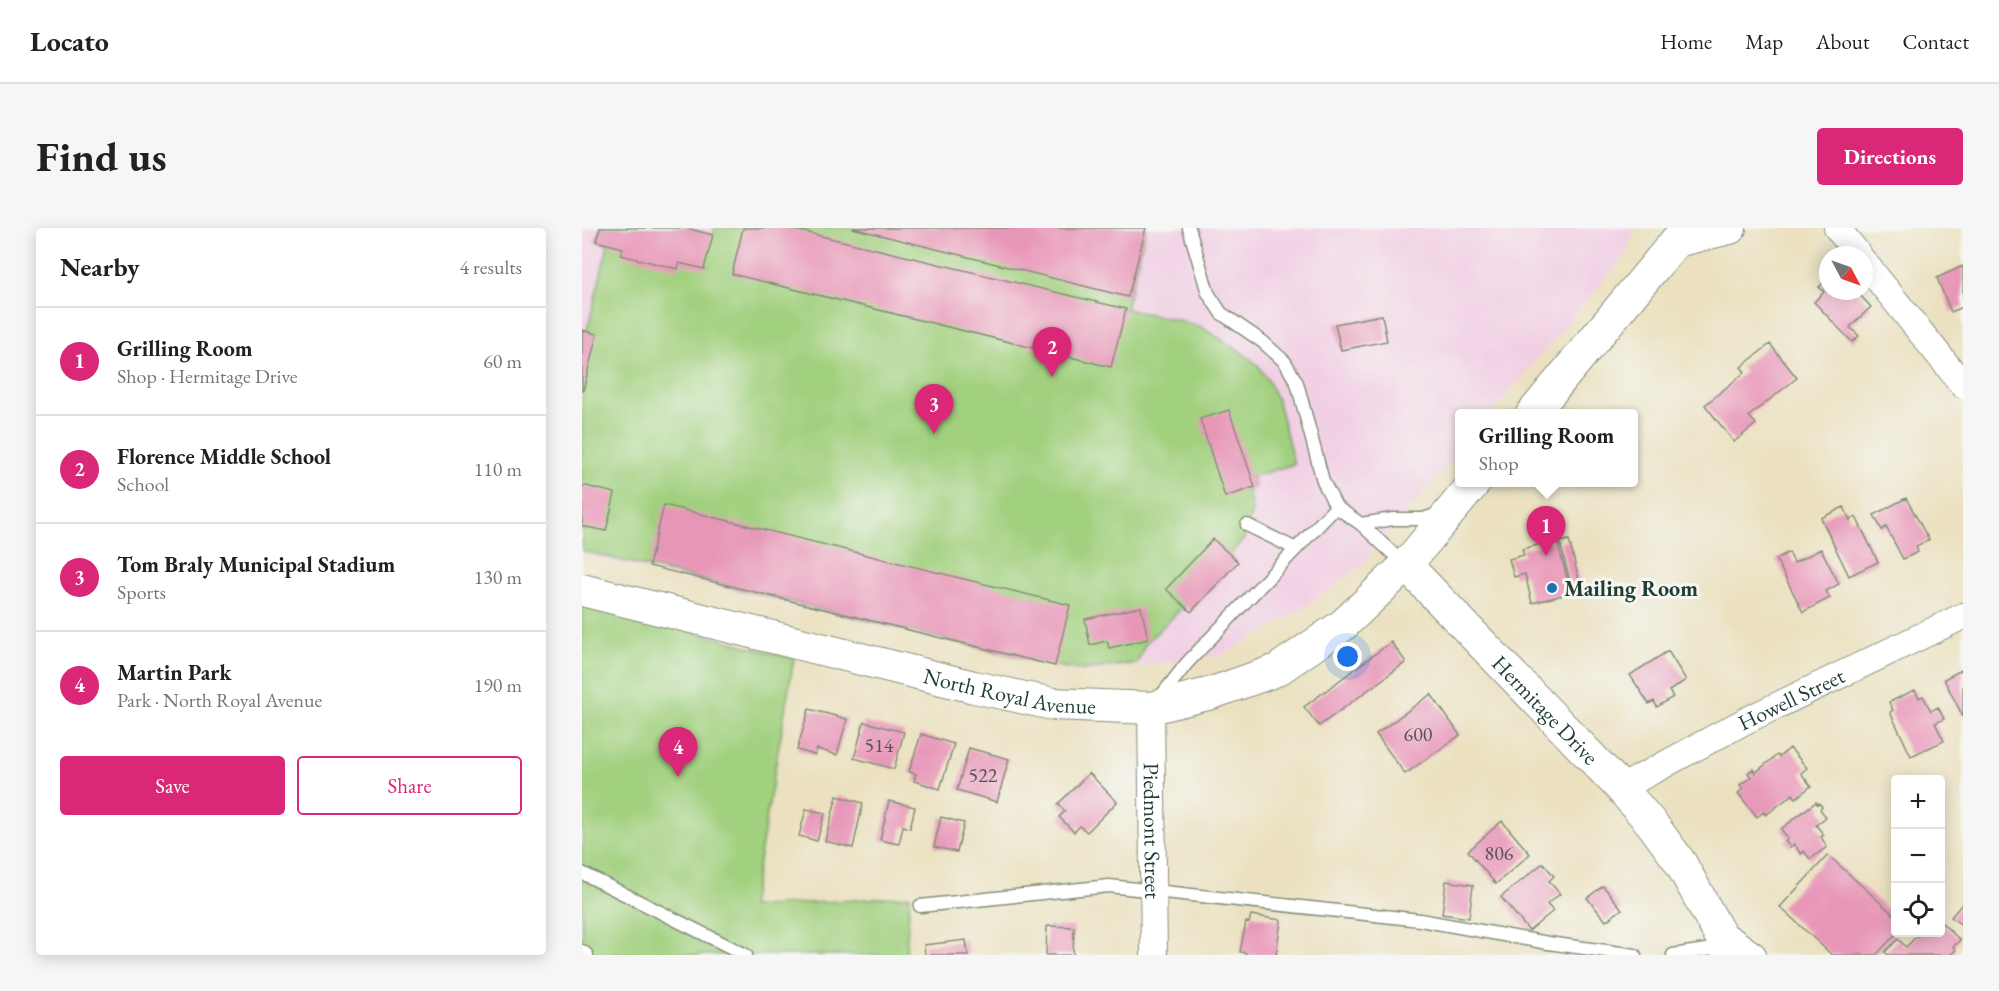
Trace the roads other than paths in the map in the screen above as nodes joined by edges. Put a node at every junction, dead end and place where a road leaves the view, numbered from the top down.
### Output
1 (1189, 228) edge
2 (1730, 228) edge
3 (1837, 228) edge
4 (1675, 234) edge
5 (1852, 246) edge
6 (1873, 273) edge
7 (1963, 385) edge
8 (1536, 409) edge
9 (1471, 487) edge
10 (1336, 507) junction
11 (1451, 510) junction
12 (1361, 524) junction
13 (1247, 525) dead end
14 (1296, 549) junction
15 (1406, 566) junction
16 (582, 590) edge
17 (1963, 616) edge
18 (1151, 708) junction
19 (1621, 788) junction
20 (582, 873) edge
21 (1154, 889) junction
22 (920, 906) dead end
23 (1732, 947) edge
24 (582, 951) edge
25 (587, 955) edge
26 (746, 955) edge
27 (1154, 955) edge
28 (1635, 955) edge
29 (1673, 955) edge

1 - 10 lane
2 - 4 street
3 - 5 street
4 - 8 street
6 - 7 street
9 - 11 street
10 - 12 lane
10 - 14 lane
11 - 12 lane
11 - 15 street
12 - 15 lane
13 - 14 lane
14 - 18 lane
15 - 18 street, North Royal Avenue
15 - 19 street, Hermitage Drive
16 - 18 street, North Royal Avenue
17 - 19 street, Howell Street
18 - 21 street, Piedmont Street
19 - 23 street, Hermitage Drive
20 - 26 lane
21 - 22 lane
21 - 27 street, Piedmont Street
21 - 28 lane
23 - 29 lane
24 - 25 lane

